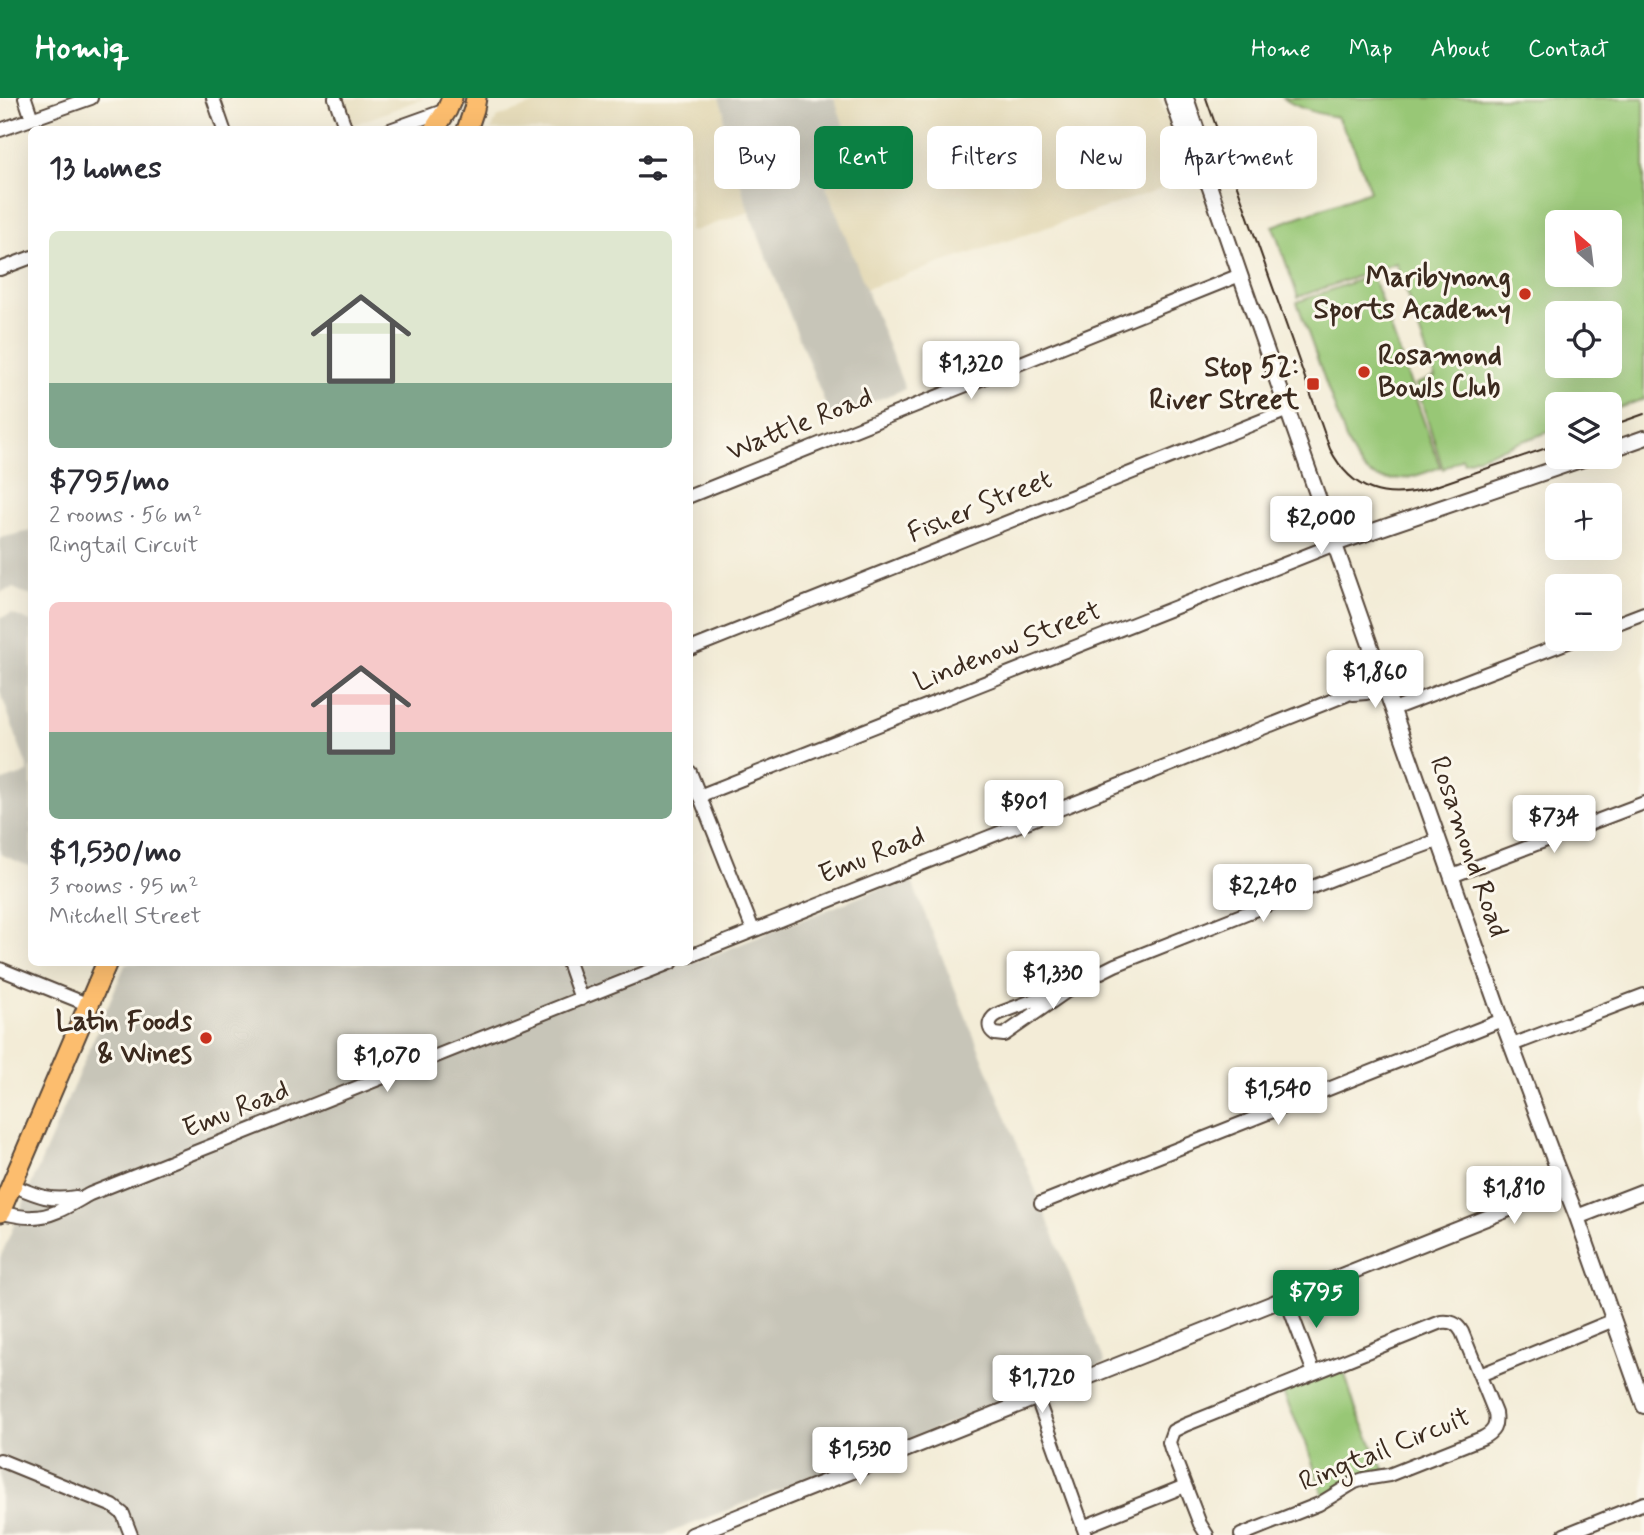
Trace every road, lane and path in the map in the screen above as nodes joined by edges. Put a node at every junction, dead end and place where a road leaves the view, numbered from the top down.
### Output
1 (25, 98) edge
2 (91, 98) edge
3 (214, 98) edge
4 (335, 98) edge
5 (1172, 98) edge
6 (1186, 98) edge
7 (478, 99) edge
8 (449, 104) edge
9 (32, 119) junction
10 (223, 126) edge
11 (345, 126) edge
12 (399, 126) edge
13 (437, 126) edge
14 (468, 126) edge
15 (1182, 126) edge
16 (1195, 126) edge
17 (0, 130) edge
18 (1210, 189) edge
19 (28, 258) edge
20 (0, 269) edge
21 (1240, 275) junction
22 (1288, 410) junction
23 (1644, 438) edge
24 (1622, 446) edge
25 (1554, 469) edge
26 (693, 495) edge
27 (1335, 544) junction
28 (1644, 613) edge
29 (1622, 621) edge
30 (693, 648) edge
31 (1545, 651) edge
32 (1384, 681) junction
33 (1393, 709) junction
34 (693, 780) edge
35 (699, 796) junction
36 (1644, 803) edge
37 (1439, 840) junction
38 (1452, 876) junction
39 (753, 930) junction
40 (693, 955) edge
41 (105, 966) edge
42 (569, 966) edge
43 (662, 966) edge
44 (0, 969) edge
45 (1077, 984) junction
46 (1644, 995) edge
47 (581, 999) junction
48 (89, 1005) junction
49 (1503, 1020) junction
50 (1512, 1045) junction
51 (12, 1185) junction
52 (1564, 1187) junction
53 (1644, 1191) edge
54 (90, 1194) junction
55 (1041, 1203) dead end
56 (0, 1212) edge
57 (1577, 1217) junction
58 (1286, 1299) junction
59 (1614, 1320) junction
60 (1314, 1373) junction
61 (1480, 1375) junction
62 (1037, 1398) junction
63 (1644, 1406) edge
64 (0, 1460) edge
65 (1185, 1486) junction
66 (1644, 1503) edge
67 (1084, 1531) edge
68 (131, 1535) edge
69 (692, 1535) edge
70 (1207, 1535) edge
71 (1241, 1535) edge
72 (1564, 1535) edge

1 - 9 street
2 - 9 street
3 - 10 street
4 - 11 street
5 - 15 street, Rosamond Road
6 - 16 street, Rosamond Road
7 - 8 main road
7 - 14 main road
8 - 12 street
8 - 13 main road
9 - 17 street
18 - 21 street, Rosamond Road
19 - 20 street
21 - 22 street, Rosamond Road
21 - 26 street, Wattle Road
22 - 27 street, Rosamond Road
22 - 30 street, Fisher Street
23 - 24 street
25 - 27 street
27 - 32 street, Rosamond Road
27 - 35 street, Lindenow Street
28 - 29 street
31 - 33 street
32 - 33 street, Rosamond Road
32 - 39 street, Emu Road
33 - 37 street, Rosamond Road
34 - 35 street
35 - 39 street
36 - 38 street
37 - 38 street, Rosamond Road
37 - 45 street
38 - 49 street, Rosamond Road
39 - 40 street, Emu Road
41 - 48 main road
42 - 47 street
43 - 47 street, Emu Road
44 - 48 street
45 - 45 street
46 - 50 street
47 - 54 street, Emu Road
48 - 51 main road
49 - 50 street, Rosamond Road
49 - 55 street
50 - 52 street, Rosamond Road
51 - 54 street, Emu Road
51 - 56 main road
52 - 57 street, Rosamond Road
52 - 58 street
53 - 57 street
54 - 56 street, Emu Road
57 - 59 street, Rosamond Road
58 - 60 street
58 - 62 street
59 - 61 street
59 - 63 street, Rosamond Road
60 - 61 street, Ringtail Circuit
60 - 65 street, Ringtail Circuit
61 - 71 street, Ringtail Circuit
62 - 67 street
62 - 69 street
64 - 68 street
65 - 67 street
65 - 70 street, Ringtail Circuit
66 - 72 street

